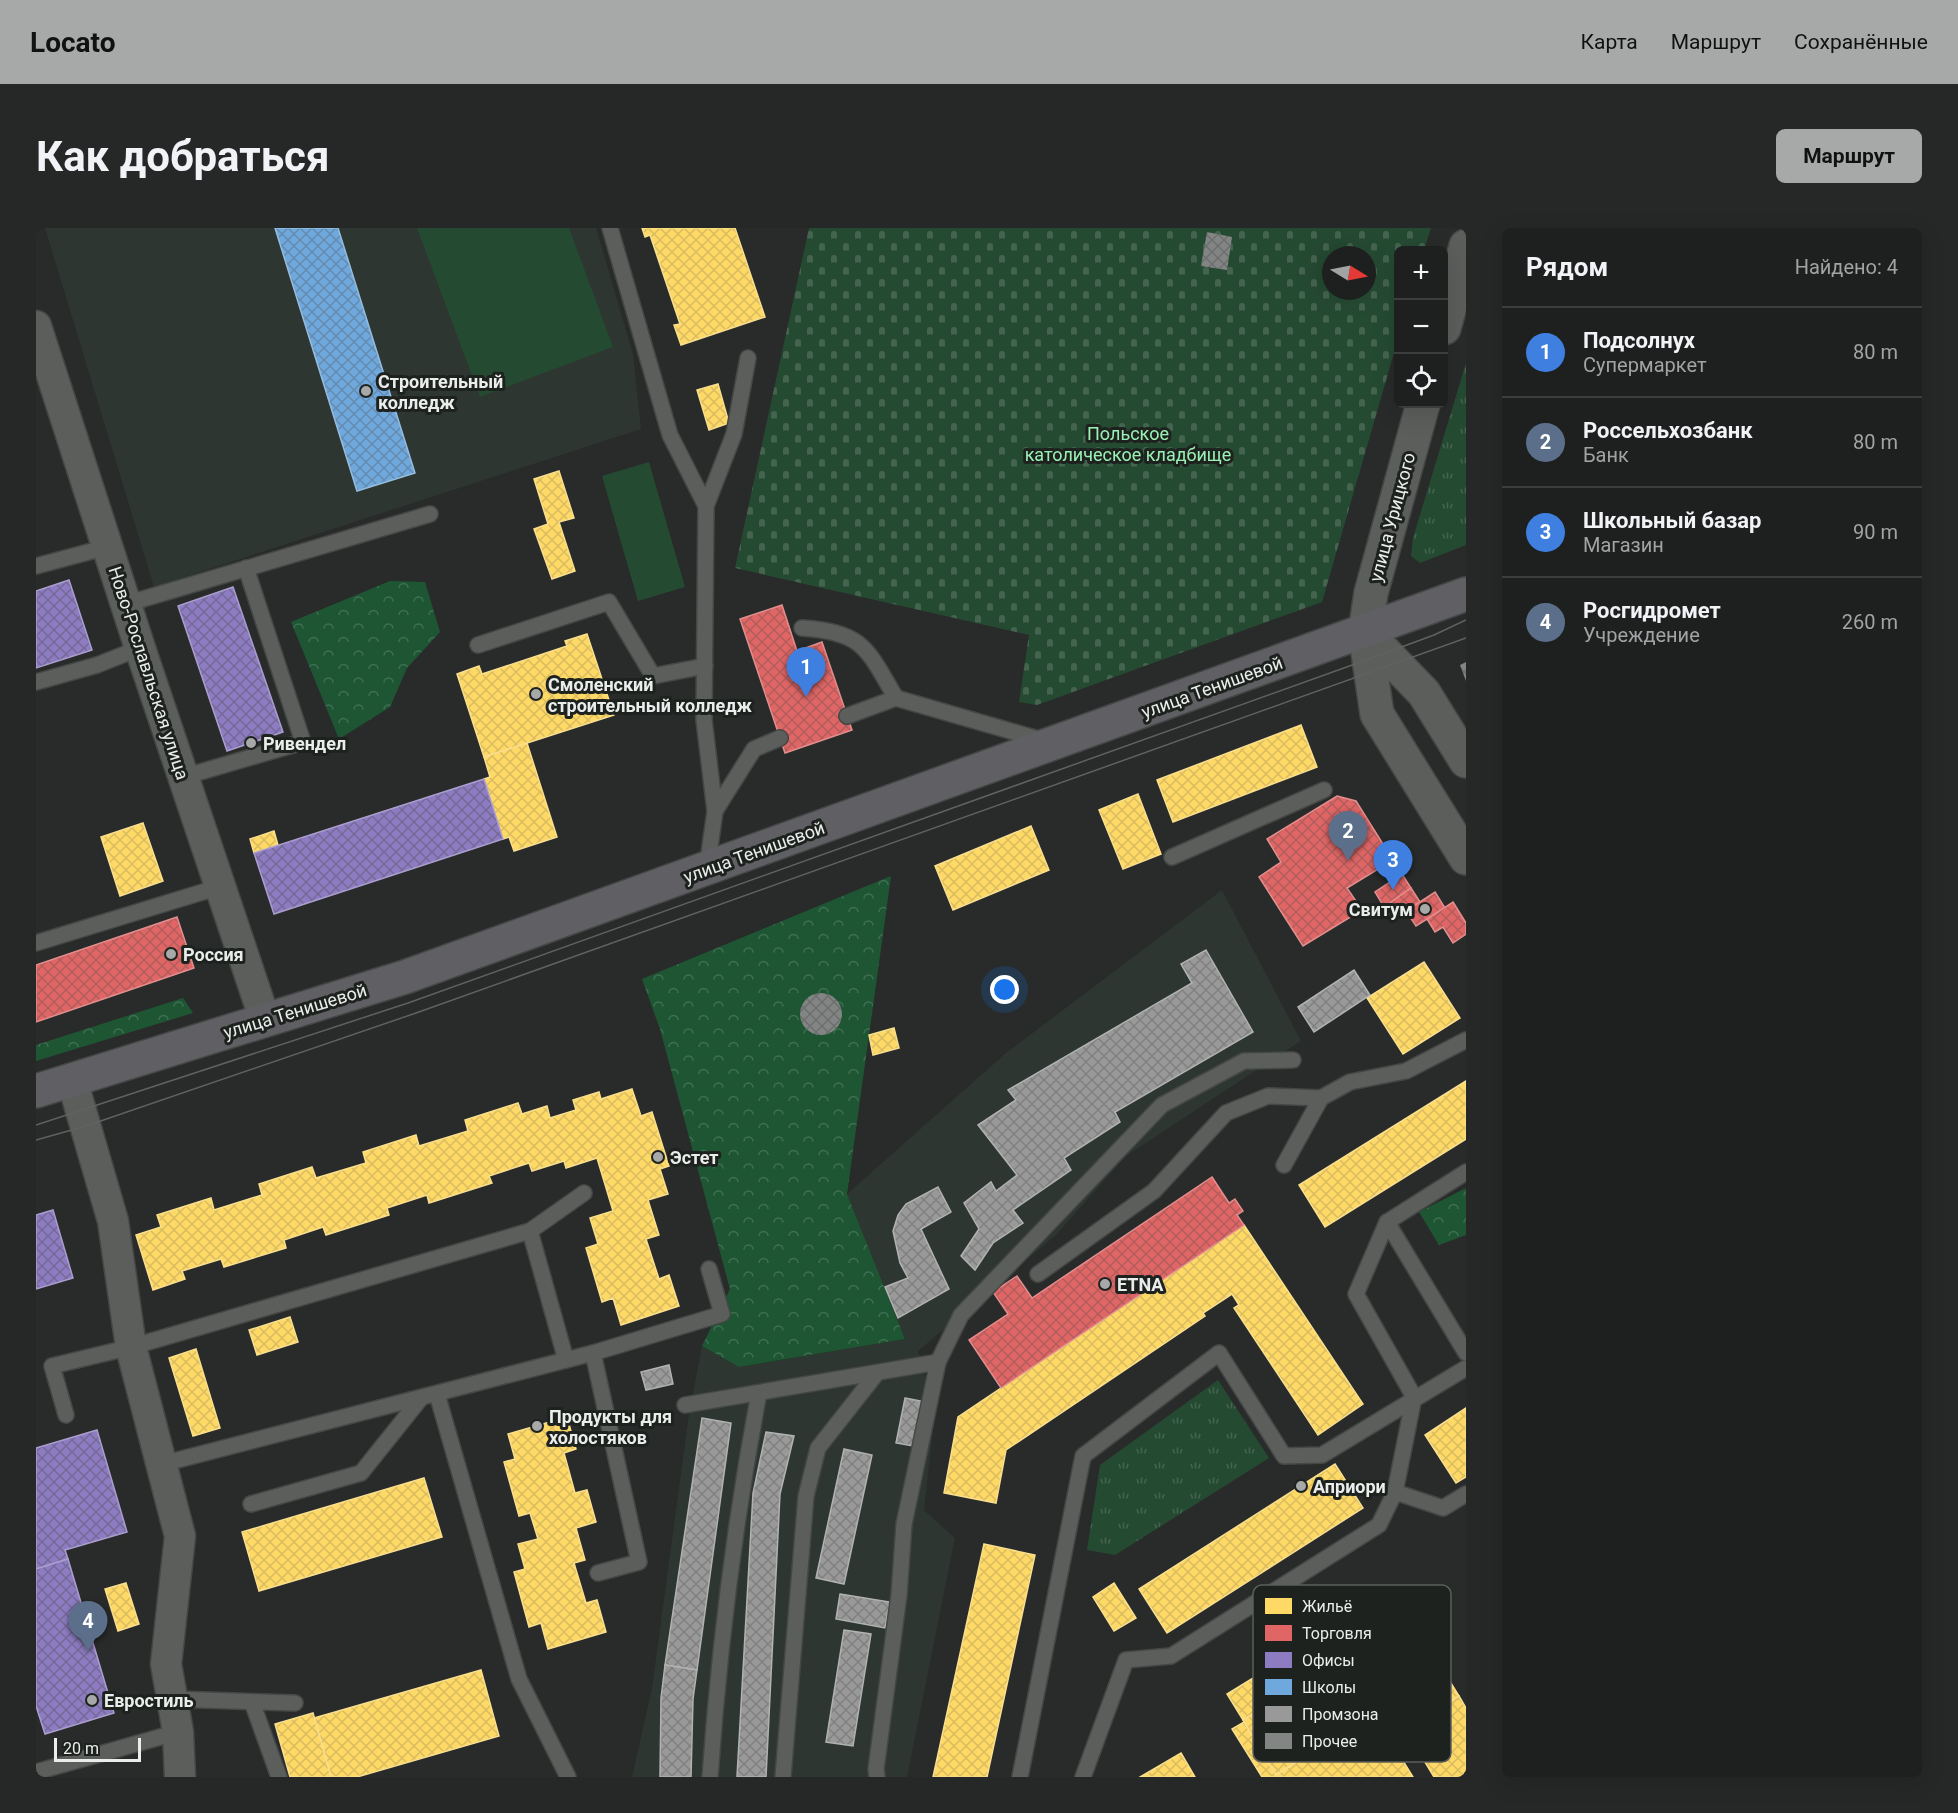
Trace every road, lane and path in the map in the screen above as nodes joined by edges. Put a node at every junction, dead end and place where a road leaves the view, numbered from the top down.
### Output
1 (610, 228) edge
2 (1466, 246) edge
3 (1448, 310) edge
4 (36, 326) edge
5 (748, 358) dead end
6 (42, 364) edge
7 (1422, 408) edge
8 (705, 506) junction
9 (430, 514) dead end
10 (107, 547) junction
11 (36, 566) edge
12 (246, 568) junction
13 (1466, 594) edge
14 (126, 604) junction
15 (802, 628) dead end
16 (1365, 632) junction
17 (478, 645) dead end
18 (140, 648) junction
19 (705, 666) junction
20 (36, 682) edge
21 (896, 698) junction
22 (847, 716) dead end
23 (780, 738) dead end
24 (1054, 744) junction
25 (1466, 761) edge
26 (183, 777) junction
27 (1324, 790) dead end
28 (715, 811) junction
29 (1172, 857) dead end
30 (1466, 858) edge
31 (707, 868) junction
32 (219, 886) junction
33 (36, 944) edge
34 (265, 1020) junction
35 (1466, 1040) edge
36 (1293, 1060) dead end
37 (72, 1080) junction
38 (36, 1091) edge
39 (1321, 1098) junction
40 (1284, 1165) dead end
41 (1466, 1172) edge
42 (584, 1193) dead end
43 (1387, 1221) junction
44 (530, 1231) junction
45 (710, 1269) dead end
46 (1038, 1274) dead end
47 (131, 1347) junction
48 (593, 1353) junction
49 (1466, 1353) edge
50 (566, 1360) junction
51 (938, 1362) junction
52 (1466, 1368) edge
53 (877, 1373) junction
54 (759, 1393) junction
55 (437, 1394) junction
56 (1414, 1397) junction
57 (421, 1398) junction
58 (685, 1405) dead end
59 (66, 1415) dead end
60 (162, 1464) junction
61 (1395, 1492) junction
62 (1466, 1494) edge
63 (251, 1504) dead end
64 (598, 1573) dead end
65 (1284, 1585) edge
66 (1253, 1604) edge
67 (172, 1700) junction
68 (252, 1702) junction
69 (295, 1703) dead end
70 (178, 1732) junction
71 (36, 1772) edge
72 (180, 1777) edge
73 (279, 1777) edge
74 (568, 1777) edge
75 (710, 1777) edge
76 (783, 1777) edge
77 (877, 1777) edge
78 (1020, 1777) edge
79 (1083, 1777) edge

1 - 8 lane
2 - 3 street
4 - 6 street, Ново-Рославльская улица
5 - 8 lane
6 - 10 street, Ново-Рославльская улица
7 - 16 street, улица Урицкого
8 - 19 lane
9 - 12 lane
10 - 11 lane
10 - 14 street, Ново-Рославльская улица
12 - 14 lane
12 - 26 lane
13 - 16 main road, улица Тенишевой
14 - 18 street, Ново-Рославльская улица
15 - 21 lane
16 - 24 main road, улица Тенишевой
16 - 25 street
16 - 30 street, улица Урицкого
17 - 19 lane
18 - 20 lane
18 - 26 street, Ново-Рославльская улица
19 - 28 lane
21 - 22 lane
21 - 24 lane
23 - 28 lane
24 - 31 main road, улица Тенишевой
26 - 32 street, Ново-Рославльская улица
27 - 29 lane
28 - 31 lane
31 - 34 main road, улица Тенишевой
32 - 33 lane
32 - 34 street, Ново-Рославльская улица
34 - 37 main road, улица Тенишевой
35 - 39 lane
36 - 51 lane
37 - 38 main road, улица Тенишевой
37 - 47 street
39 - 40 lane
39 - 46 lane
41 - 43 lane
42 - 44 lane
43 - 49 lane
43 - 56 lane
44 - 47 lane
44 - 50 lane
45 - 48 lane
47 - 59 lane
47 - 60 street
48 - 50 lane
48 - 64 lane
50 - 55 lane
51 - 53 lane
51 - 77 lane
52 - 56 lane
53 - 54 lane
53 - 76 lane
54 - 58 lane
54 - 75 lane
55 - 57 lane
55 - 74 lane
56 - 61 lane
56 - 78 lane
57 - 60 lane
57 - 63 lane
60 - 67 street
61 - 62 lane
61 - 65 lane
66 - 79 lane
67 - 68 lane
67 - 70 street
68 - 69 lane
68 - 73 lane
70 - 71 lane
70 - 72 street

